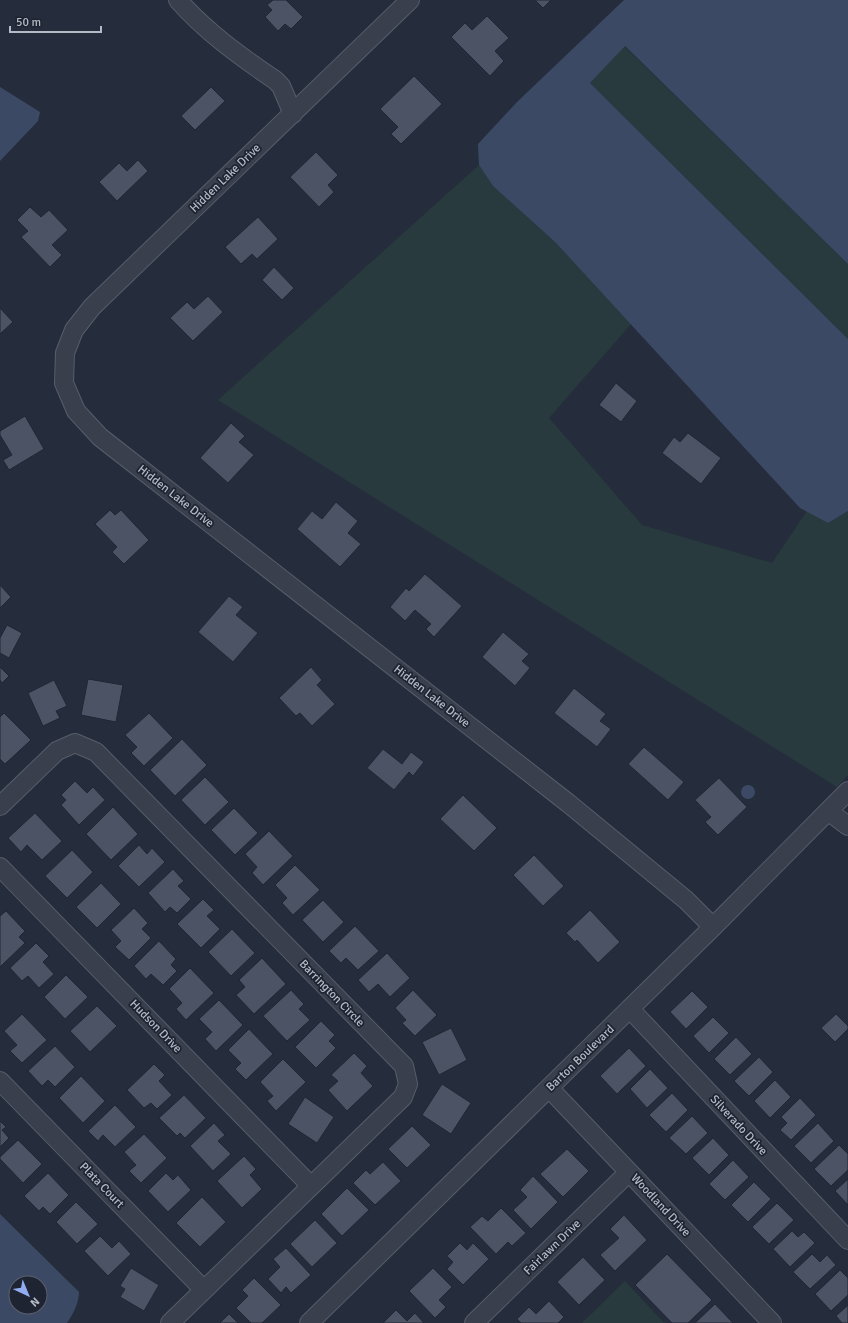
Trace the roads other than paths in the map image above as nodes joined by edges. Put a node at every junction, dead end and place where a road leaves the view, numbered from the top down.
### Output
1 (178, 0) edge
2 (410, 0) edge
3 (293, 114) junction
4 (848, 791) edge
5 (0, 806) edge
6 (828, 811) junction
7 (848, 826) edge
8 (0, 867) edge
9 (713, 928) junction
10 (630, 1009) junction
11 (0, 1081) edge
12 (549, 1088) junction
13 (629, 1172) junction
14 (311, 1186) junction
15 (848, 1240) edge
16 (204, 1290) junction
17 (170, 1323) edge
18 (309, 1323) edge
19 (474, 1323) edge
20 (772, 1323) edge

1 - 3 street
2 - 3 street, Hidden Lake Drive
3 - 9 street, Hidden Lake Drive
4 - 6 street, Barton Boulevard
5 - 14 street, Barrington Circle
6 - 7 street
6 - 9 street, Barton Boulevard
8 - 14 street, Hudson Drive
9 - 10 street, Barton Boulevard
10 - 12 street, Barton Boulevard
10 - 15 street, Silverado Drive
11 - 16 street, Plata Court
12 - 13 street, Woodland Drive
12 - 18 street, Barton Boulevard
13 - 19 street, Fairlawn Drive
13 - 20 street, Woodland Drive
14 - 16 street, Barrington Circle
16 - 17 street, Barrington Circle

